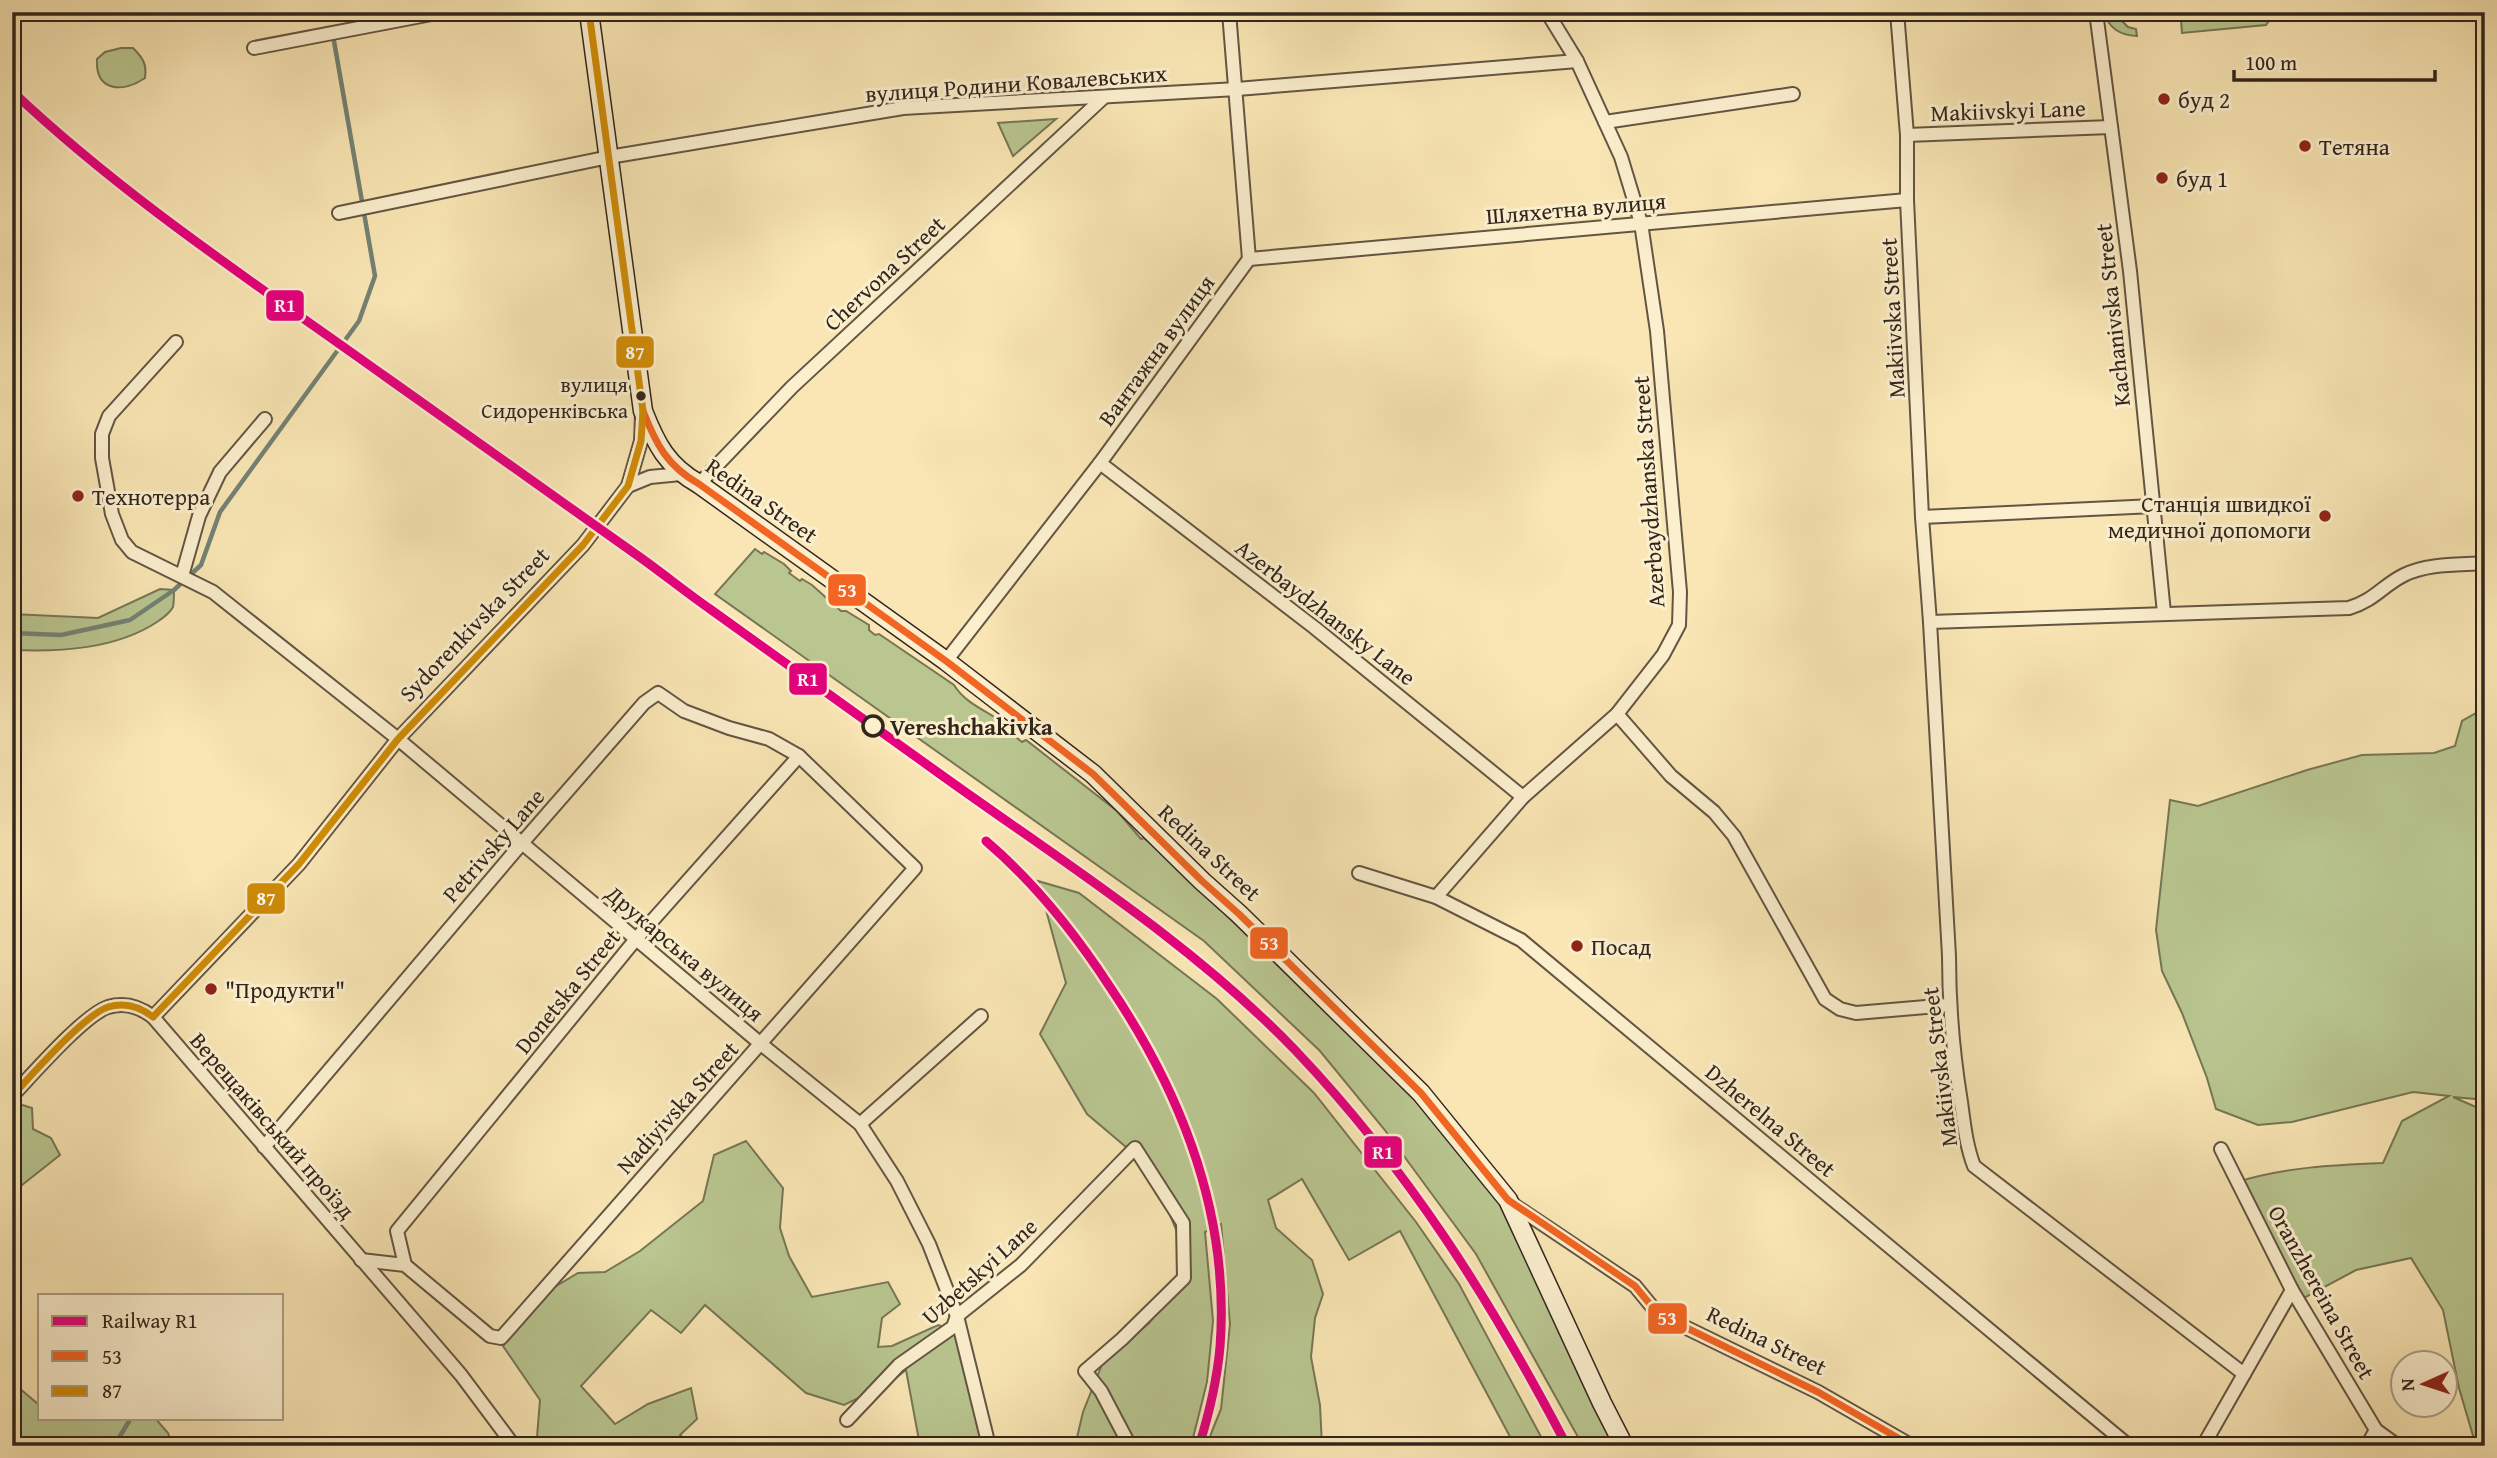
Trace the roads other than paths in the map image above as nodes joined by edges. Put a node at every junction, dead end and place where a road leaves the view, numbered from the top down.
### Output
1 (442, 12) edge
2 (589, 12) edge
3 (1229, 12) edge
4 (1547, 12) edge
5 (1897, 12) edge
6 (2096, 12) edge
7 (254, 48) dead end
8 (1577, 61) junction
9 (1237, 89) junction
10 (1793, 94) dead end
11 (1104, 97) junction
12 (1605, 122) junction
13 (2111, 127) junction
14 (1907, 135) junction
15 (609, 157) junction
16 (1907, 200) junction
17 (339, 212) dead end
18 (1641, 223) junction
19 (1249, 259) junction
20 (176, 342) dead end
21 (643, 411) junction
22 (265, 419) dead end
23 (1100, 463) junction
24 (681, 474) junction
25 (699, 484) junction
26 (628, 486) junction
27 (2154, 506) junction
28 (1922, 517) junction
29 (2485, 564) edge
30 (182, 576) junction
31 (2164, 613) junction
32 (1930, 622) junction
33 (946, 661) junction
34 (1617, 714) junction
35 (398, 739) junction
36 (799, 756) junction
37 (1523, 797) junction
38 (522, 843) junction
39 (1359, 873) dead end
40 (1436, 897) junction
41 (636, 939) junction
42 (1949, 1006) junction
43 (981, 1016) dead end
44 (153, 1017) junction
45 (761, 1044) junction
46 (12, 1096) edge
47 (860, 1124) junction
48 (264, 1147) junction
49 (2221, 1149) dead end
50 (1508, 1200) junction
51 (362, 1260) junction
52 (405, 1265) junction
53 (2292, 1290) junction
54 (957, 1316) junction
55 (2244, 1374) junction
56 (848, 1420) dead end
57 (2376, 1430) junction
58 (514, 1446) edge
59 (989, 1446) edge
60 (1130, 1446) edge
61 (1624, 1446) edge
62 (1912, 1446) edge
63 (2129, 1446) edge
64 (2203, 1446) edge
65 (2367, 1446) edge
66 (2398, 1446) edge

1 - 7 street
2 - 15 main road, Sydorenkivska Street
3 - 9 street
4 - 8 street, Azerbaydzhanska Street
5 - 14 street, Makiivska Street
6 - 13 street, Kachanivska Street
8 - 9 street, вулиця Родини Ковалевських
8 - 12 street, Azerbaydzhanska Street
9 - 11 street, вулиця Родини Ковалевських
9 - 19 street
10 - 12 street
11 - 15 street, вулиця Родини Ковалевських
11 - 25 street, Chervona Street
12 - 18 street, Azerbaydzhanska Street
13 - 14 street, Makiivskyi Lane
13 - 27 street, Kachanivska Street
14 - 16 street, Makiivska Street
15 - 17 street, вулиця Родини Ковалевських
15 - 21 main road, Sydorenkivska Street
16 - 18 street, Шляхетна вулиця
16 - 28 street, Makiivska Street
18 - 19 street, Шляхетна вулиця
18 - 34 street, Azerbaydzhanska Street
19 - 23 street, Вантажна вулиця
20 - 30 street, Друкарська вулиця
21 - 24 main road, Redina Street
21 - 26 street, Sydorenkivska Street
22 - 30 street
23 - 33 street, Вантажна вулиця
23 - 37 street, Azerbaydzhansky Lane
24 - 25 main road, Redina Street
24 - 26 street
25 - 33 main road, Redina Street
26 - 35 street, Sydorenkivska Street
27 - 28 street
27 - 31 street, Kachanivska Street
28 - 32 street, Makiivska Street
29 - 31 street
30 - 35 street, Друкарська вулиця
31 - 32 street
32 - 42 street, Makiivska Street
33 - 50 main road, Redina Street
34 - 37 street, Azerbaydzhanska Street
34 - 42 street
35 - 38 street, Друкарська вулиця
35 - 44 street, Sydorenkivska Street
36 - 38 street, Petrivsky Lane
36 - 41 street, Donetska Street
36 - 45 street, Nadiyivska Street
37 - 40 street, Azerbaydzhanska Street
38 - 41 street, Друкарська вулиця
38 - 48 street, Petrivsky Lane
39 - 40 street, Dzherelna Street
40 - 63 street, Dzherelna Street
41 - 45 street, Друкарська вулиця
41 - 52 street, Donetska Street
42 - 55 street, Makiivska Street
43 - 47 street
44 - 46 street
44 - 48 street, Верещаківський проїзд
45 - 47 street, Друкарська вулиця
45 - 52 street, Nadiyivska Street
47 - 54 street, Друкарська вулиця
48 - 51 street, Верещаківський проїзд
49 - 53 street, Oranzhereina Street
50 - 61 main road
50 - 62 street, Redina Street
51 - 52 street
51 - 58 street, Верещаківський проїзд
53 - 55 street
53 - 57 street, Oranzhereina Street
54 - 56 street, Uzbetskyi Lane
54 - 59 street, Друкарська вулиця
54 - 60 street, Uzbetskyi Lane
55 - 64 street
57 - 65 street
57 - 66 street, Oranzhereina Street

